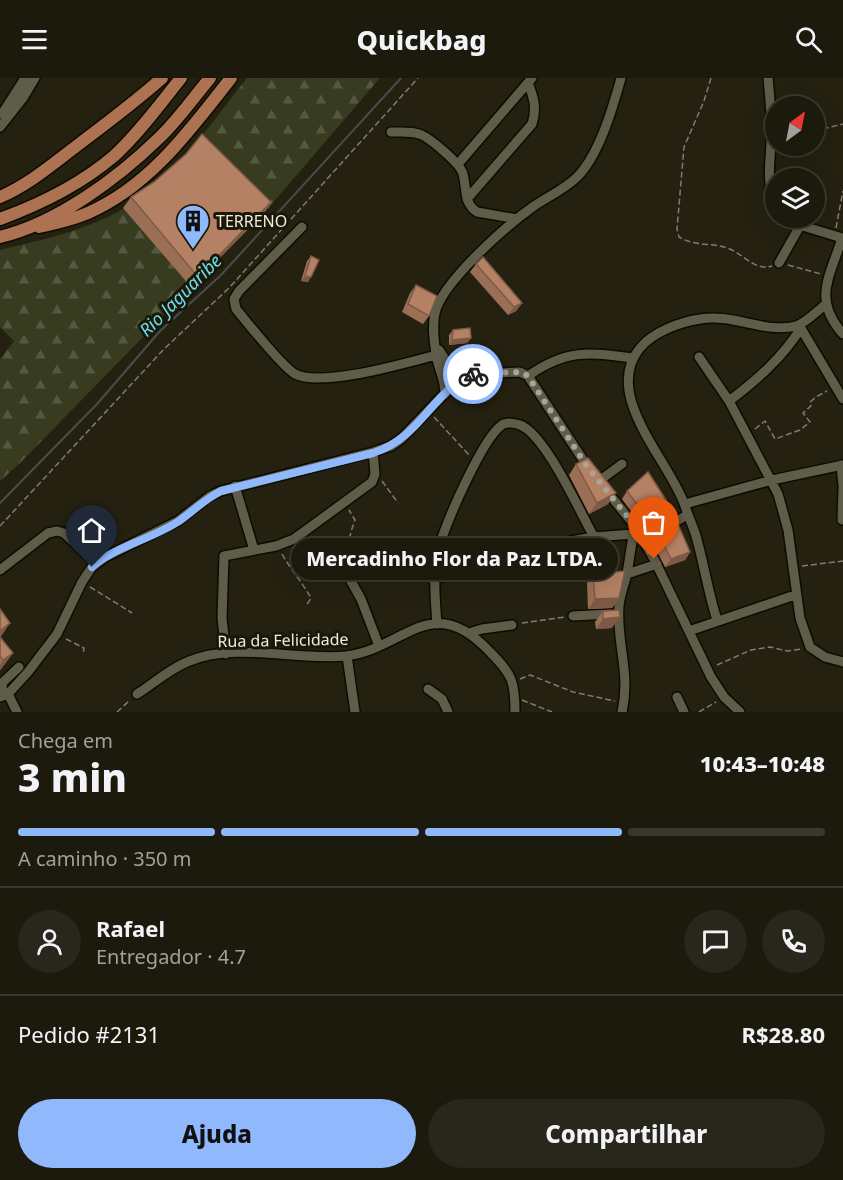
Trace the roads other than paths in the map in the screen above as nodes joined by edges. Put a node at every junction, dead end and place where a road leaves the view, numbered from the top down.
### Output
1 (25, 78) edge
2 (35, 78) edge
3 (153, 78) edge
4 (162, 78) edge
5 (181, 78) edge
6 (210, 78) edge
7 (231, 78) edge
8 (621, 78) edge
9 (768, 78) edge
10 (530, 81) edge
11 (134, 103) junction
12 (0, 117) edge
13 (0, 127) edge
14 (391, 132) dead end
15 (458, 164) junction
16 (771, 168) edge
17 (17, 190) junction
18 (0, 192) edge
19 (0, 197) edge
20 (466, 199) junction
21 (0, 219) edge
22 (518, 219) junction
23 (302, 227) dead end
24 (798, 228) edge
25 (803, 228) edge
26 (23, 231) junction
27 (0, 237) edge
28 (840, 237) edge
29 (779, 263) road end
30 (825, 305) junction
31 (800, 327) junction
32 (843, 334) edge
33 (438, 352) junction
34 (699, 357) dead end
35 (632, 358) junction
36 (528, 376) junction
37 (459, 381) junction
38 (445, 394) junction
39 (843, 399) edge
40 (729, 401) junction
41 (373, 453) junction
42 (622, 464) dead end
43 (842, 465) edge
44 (772, 480) junction
45 (599, 482) junction
46 (234, 486) junction
47 (843, 487) edge
48 (685, 504) junction
49 (687, 515) junction
50 (842, 520) edge
51 (634, 530) junction
52 (594, 537) junction
53 (644, 541) junction
54 (254, 550) junction
55 (96, 563) junction
56 (657, 564) junction
57 (342, 565) road end
58 (0, 570) edge
59 (627, 574) junction
60 (433, 580) junction
61 (795, 595) junction
62 (618, 614) junction
63 (573, 616) road end
64 (717, 620) junction
65 (437, 624) junction
66 (512, 625) road end
67 (689, 631) junction
68 (469, 633) junction
69 (379, 646) junction
70 (226, 654) junction
71 (347, 656) junction
72 (11, 660) edge
73 (843, 662) edge
74 (24, 670) junction
75 (428, 689) dead end
76 (137, 694) road end
77 (4, 695) edge
78 (678, 697) dead end
79 (623, 708) edge
80 (17, 712) edge
81 (355, 712) edge
82 (448, 712) edge
83 (515, 712) edge
84 (684, 712) edge
85 (740, 712) edge

1 - 12 street
2 - 13 street
3 - 11 main road
4 - 11 main road
5 - 21 main road
6 - 26 main road
7 - 26 main road
8 - 22 street
9 - 16 street
10 - 15 street
10 - 20 street
11 - 17 main road
14 - 15 street
15 - 20 street
17 - 18 street
17 - 19 main road
20 - 22 street
22 - 33 street
23 - 33 street
24 - 29 street
25 - 28 street
26 - 27 main road
28 - 30 street
30 - 31 street
30 - 32 street
31 - 35 street
31 - 39 street
31 - 40 street
33 - 37 street
33 - 38 street
34 - 40 street
35 - 36 street
35 - 48 street
36 - 37 street
36 - 45 street
37 - 38 street
38 - 41 street
40 - 44 street
41 - 46 street
41 - 54 street
42 - 45 street
43 - 44 street
43 - 47 street
44 - 48 street
44 - 61 street
45 - 51 street
46 - 54 street
46 - 55 street
47 - 50 street
48 - 49 street
49 - 53 street
49 - 64 street
51 - 52 street
51 - 53 street
51 - 59 street
52 - 60 street
52 - 60 street
53 - 56 street
54 - 70 street
55 - 58 street
55 - 74 street
56 - 59 street
56 - 67 street
57 - 69 street
59 - 62 street
60 - 65 street
61 - 64 street
61 - 73 street
62 - 63 street
62 - 79 street
64 - 67 street
65 - 68 street, Rua da Felicidade
65 - 69 street, Rua da Felicidade
66 - 68 street
67 - 85 street
68 - 83 street, Rua da Felicidade
69 - 71 street, Rua da Felicidade
70 - 71 street, Rua da Felicidade
70 - 76 street, Rua da Felicidade
71 - 81 street
72 - 74 street
74 - 77 street
75 - 82 street
77 - 80 street
78 - 84 street

